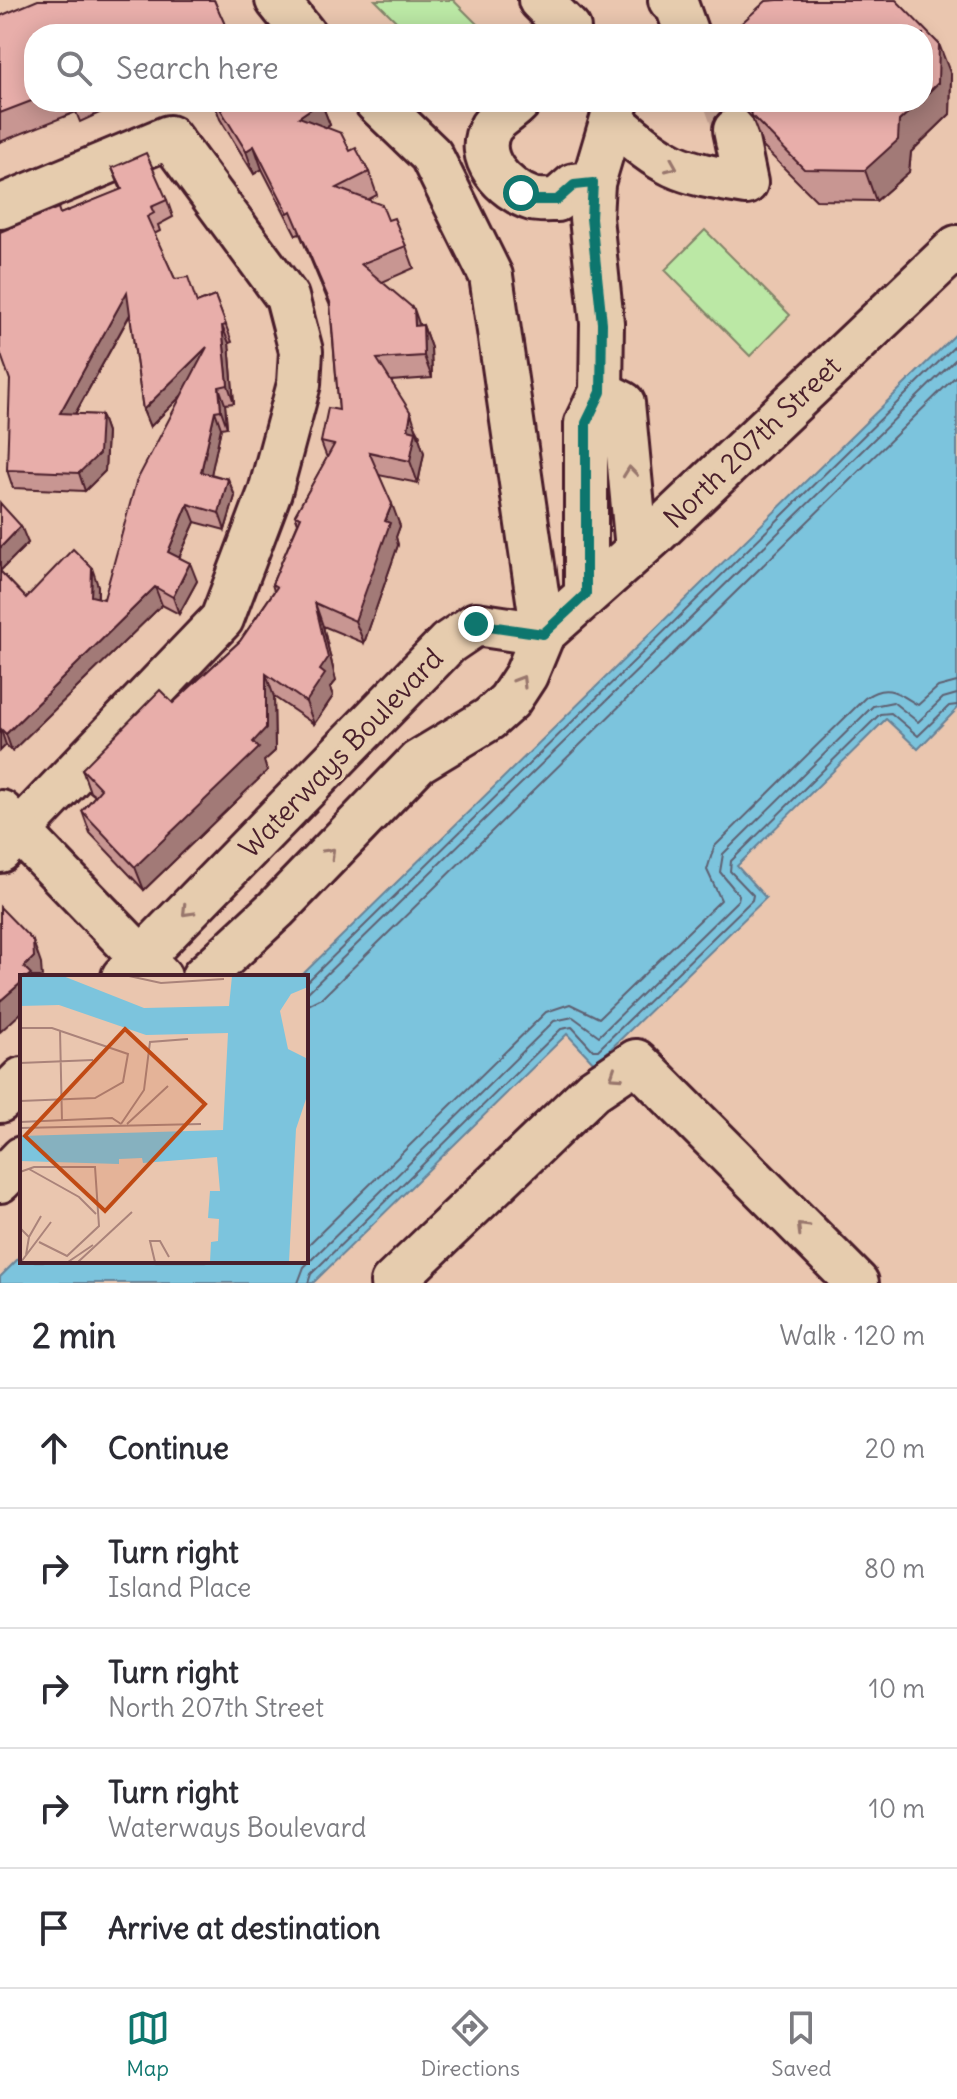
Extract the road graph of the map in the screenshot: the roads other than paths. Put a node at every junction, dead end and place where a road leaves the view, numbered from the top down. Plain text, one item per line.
1 (277, 0) edge
2 (670, 0) edge
3 (296, 24) edge
4 (683, 24) edge
5 (386, 112) edge
6 (513, 112) edge
7 (615, 112) edge
8 (616, 112) edge
9 (735, 130) tunnel mouth
10 (584, 184) junction
11 (0, 207) edge
12 (957, 247) edge
13 (601, 392) junction
14 (637, 549) junction
15 (586, 594) junction
16 (543, 634) junction
17 (7, 831) edge
18 (141, 971) edge
19 (205, 975) edge
20 (20, 1081) edge
21 (0, 1101) edge
22 (20, 1160) edge
23 (0, 1181) edge
24 (392, 1283) edge
25 (857, 1283) edge

1 - 3 street
2 - 4 street
5 - 16 street
6 - 10 street
7 - 10 street
8 -> 9 street
10 - 13 street
11 - 17 street
12 - 14 street, North 207th Street
14 -> 13 street
13 - 15 street
14 - 15 street, North 207th Street
15 - 16 street, North 207th Street
16 -> 18 street, Waterways Boulevard
19 -> 16 street
17 - 18 street
20 - 21 street
22 - 23 street
25 -> 24 street

